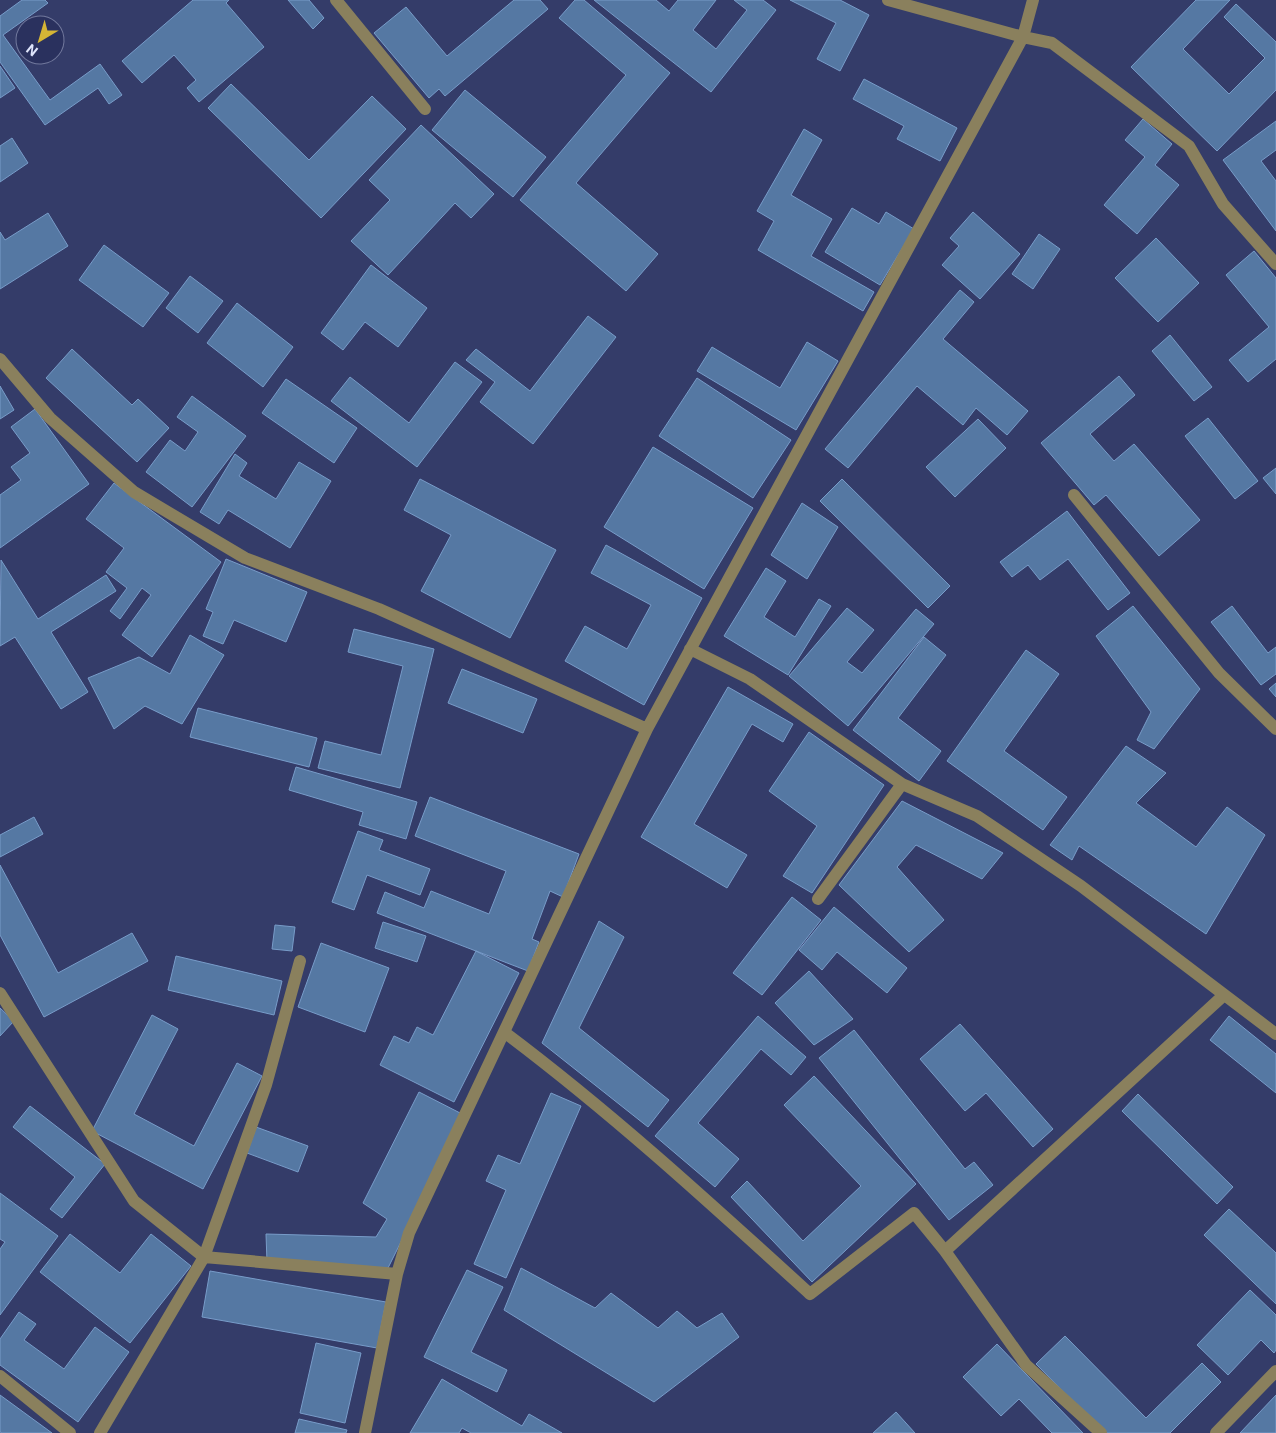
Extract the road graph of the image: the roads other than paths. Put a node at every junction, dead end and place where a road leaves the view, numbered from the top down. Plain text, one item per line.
1 (336, 0) edge
2 (888, 0) edge
3 (1033, 0) edge
4 (1023, 37) junction
5 (425, 109) dead end
6 (1276, 264) edge
7 (0, 359) edge
8 (1074, 495) dead end
9 (690, 649) junction
10 (1276, 729) edge
11 (647, 730) junction
12 (902, 784) junction
13 (818, 899) dead end
14 (300, 961) dead end
15 (0, 993) edge
16 (1224, 995) junction
17 (504, 1032) junction
18 (1276, 1034) edge
19 (945, 1251) junction
20 (204, 1257) junction
21 (397, 1274) junction
22 (1276, 1372) edge
23 (0, 1376) edge
24 (70, 1433) edge
25 (100, 1433) edge
26 (365, 1433) edge
27 (1101, 1433) edge
28 (1216, 1433) edge

1 - 5 street
2 - 4 street
3 - 4 street
4 - 6 street
4 - 9 street
7 - 11 street
8 - 10 street
9 - 11 street
9 - 12 street
11 - 17 street
12 - 13 street
12 - 16 street
14 - 20 street
15 - 20 street
16 - 18 street
16 - 19 street
17 - 19 street
17 - 21 street
19 - 27 street
20 - 21 street
20 - 25 street
21 - 26 street
22 - 28 street
23 - 24 street

